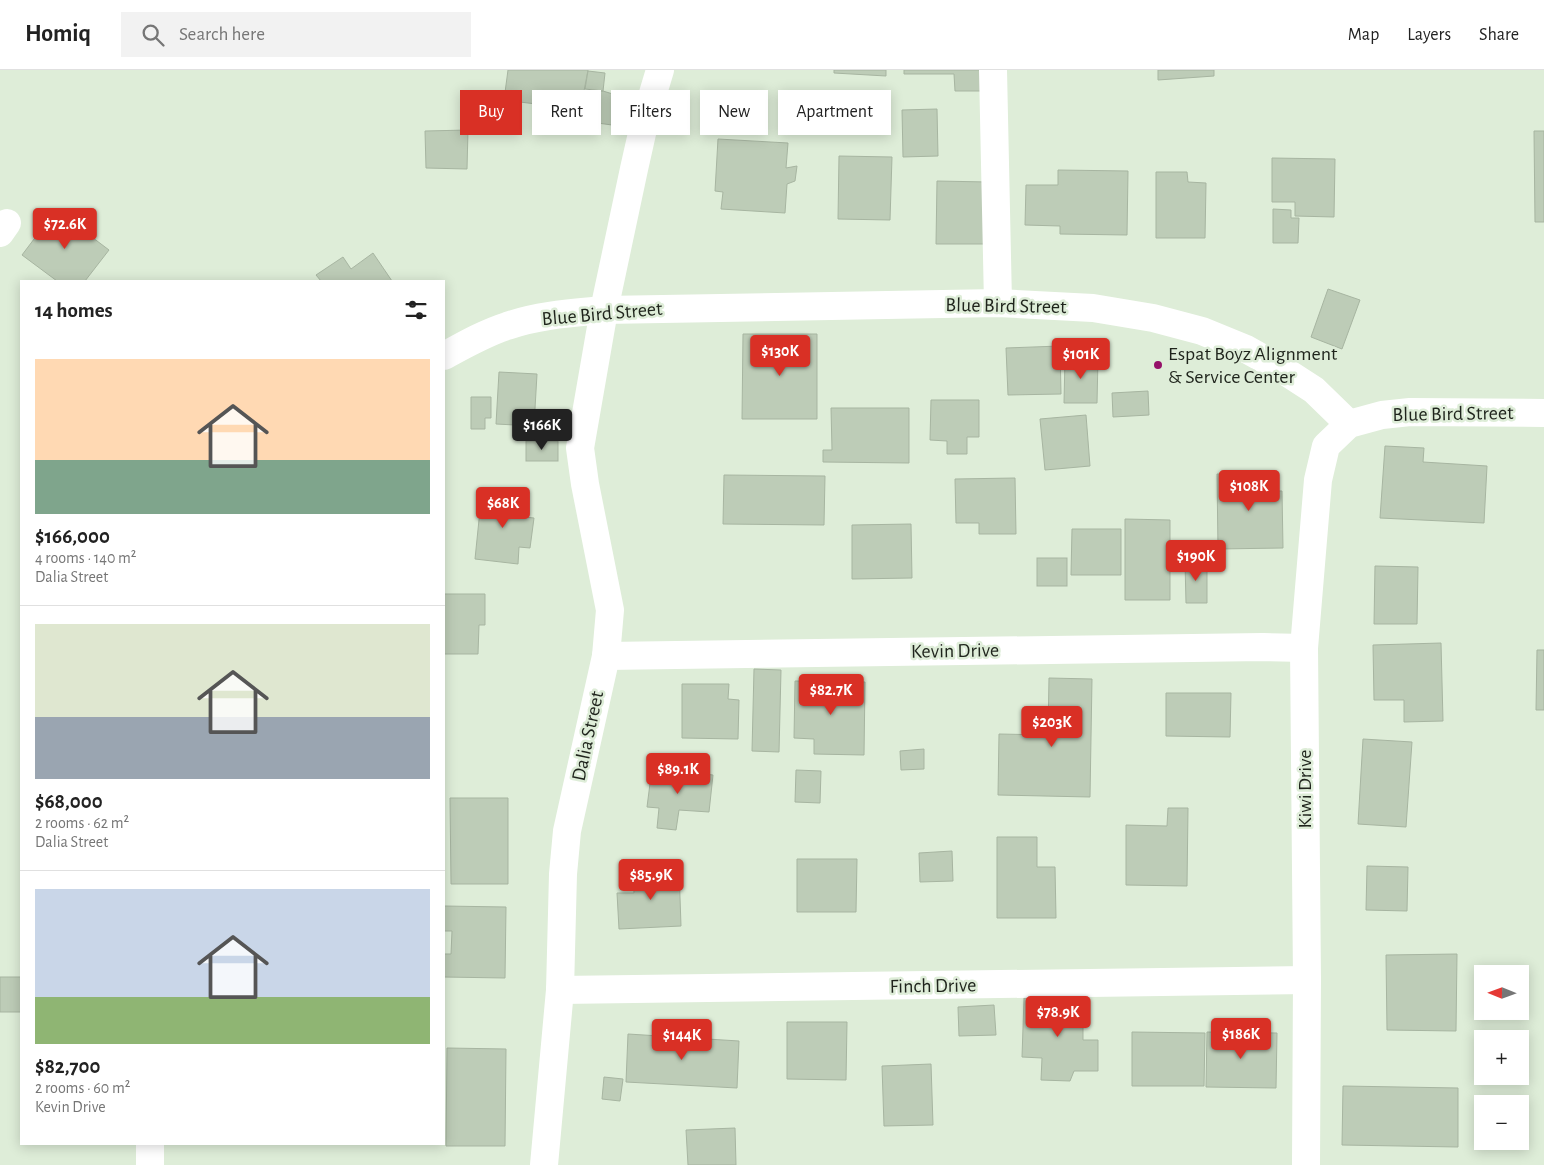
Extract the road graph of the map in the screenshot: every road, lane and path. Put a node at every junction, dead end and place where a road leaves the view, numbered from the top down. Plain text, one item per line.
1 (660, 70) edge
2 (993, 70) edge
3 (998, 303) junction
4 (604, 310) junction
5 (445, 355) edge
6 (1544, 413) edge
7 (1349, 424) junction
8 (1304, 648) junction
9 (606, 656) junction
10 (1306, 980) junction
11 (560, 990) junction
12 (150, 1145) edge
13 (150, 1165) edge
14 (544, 1165) edge
15 (1306, 1165) edge

1 - 4 street, Dalia Street
2 - 3 street
3 - 4 street, Blue Bird Street
3 - 7 street, Blue Bird Street
4 - 5 street, Blue Bird Street
4 - 9 street, Dalia Street
6 - 7 street, Blue Bird Street
7 - 8 street, Kiwi Drive
8 - 9 street, Kevin Drive
8 - 10 street, Kiwi Drive
9 - 11 street, Dalia Street
10 - 11 street, Finch Drive
10 - 15 street, Kiwi Drive
11 - 14 street, Dalia Street
12 - 13 street

